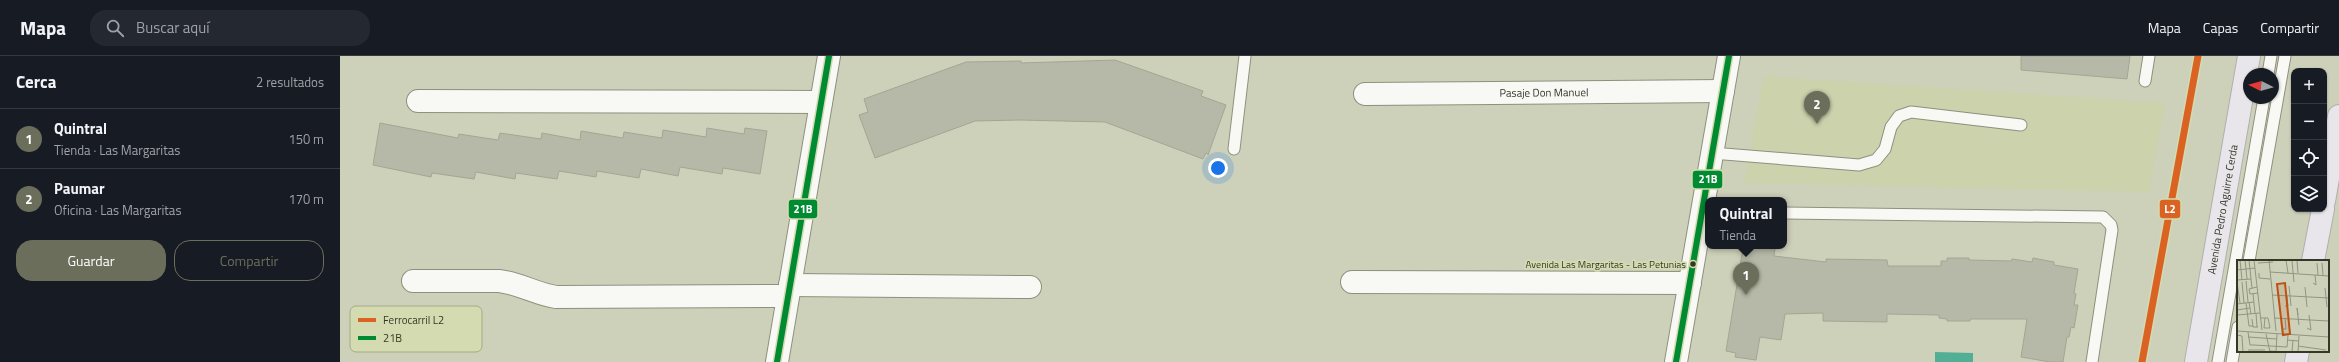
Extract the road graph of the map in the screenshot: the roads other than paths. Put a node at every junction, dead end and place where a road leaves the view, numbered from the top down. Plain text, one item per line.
1 (829, 56) edge
2 (1246, 56) edge
3 (1729, 56) edge
4 (2149, 56) edge
5 (2249, 56) edge
6 (2271, 56) edge
7 (2285, 56) edge
8 (2269, 68) edge
9 (2145, 82) dead end
10 (1723, 92) junction
11 (1365, 94) dead end
12 (418, 101) dead end
13 (821, 102) junction
14 (2263, 104) edge
15 (2339, 116) edge
16 (2021, 125) dead end
17 (1234, 149) dead end
18 (1712, 153) junction
19 (2327, 184) edge
20 (1707, 197) edge
21 (1705, 212) edge
22 (2322, 212) edge
23 (1787, 213) edge
24 (2249, 260) edge
25 (2314, 260) edge
26 (413, 281) dead end
27 (1352, 282) dead end
28 (1690, 283) junction
29 (1030, 287) dead end
30 (789, 291) junction
31 (2237, 333) edge
32 (2298, 352) edge
33 (777, 362) edge
34 (1676, 362) edge
35 (2092, 362) edge
36 (2196, 362) edge
37 (2218, 362) edge
38 (2232, 362) edge
39 (2296, 362) edge

1 - 13 street
2 - 17 lane
3 - 10 street
4 - 9 lane
5 - 36 highway, Avenida Pedro Aguirre Cerda
6 - 8 lane
7 - 24 lane
10 - 11 street, Pasaje Don Manuel
10 - 18 street
12 - 13 street
13 - 30 street
14 - 37 lane
15 - 19 highway
16 - 18 lane
18 - 20 street
21 - 28 street
22 - 25 highway
23 - 35 lane
26 - 30 street
27 - 28 street
28 - 34 street
29 - 30 street
30 - 33 street
31 - 38 lane
32 - 39 highway

